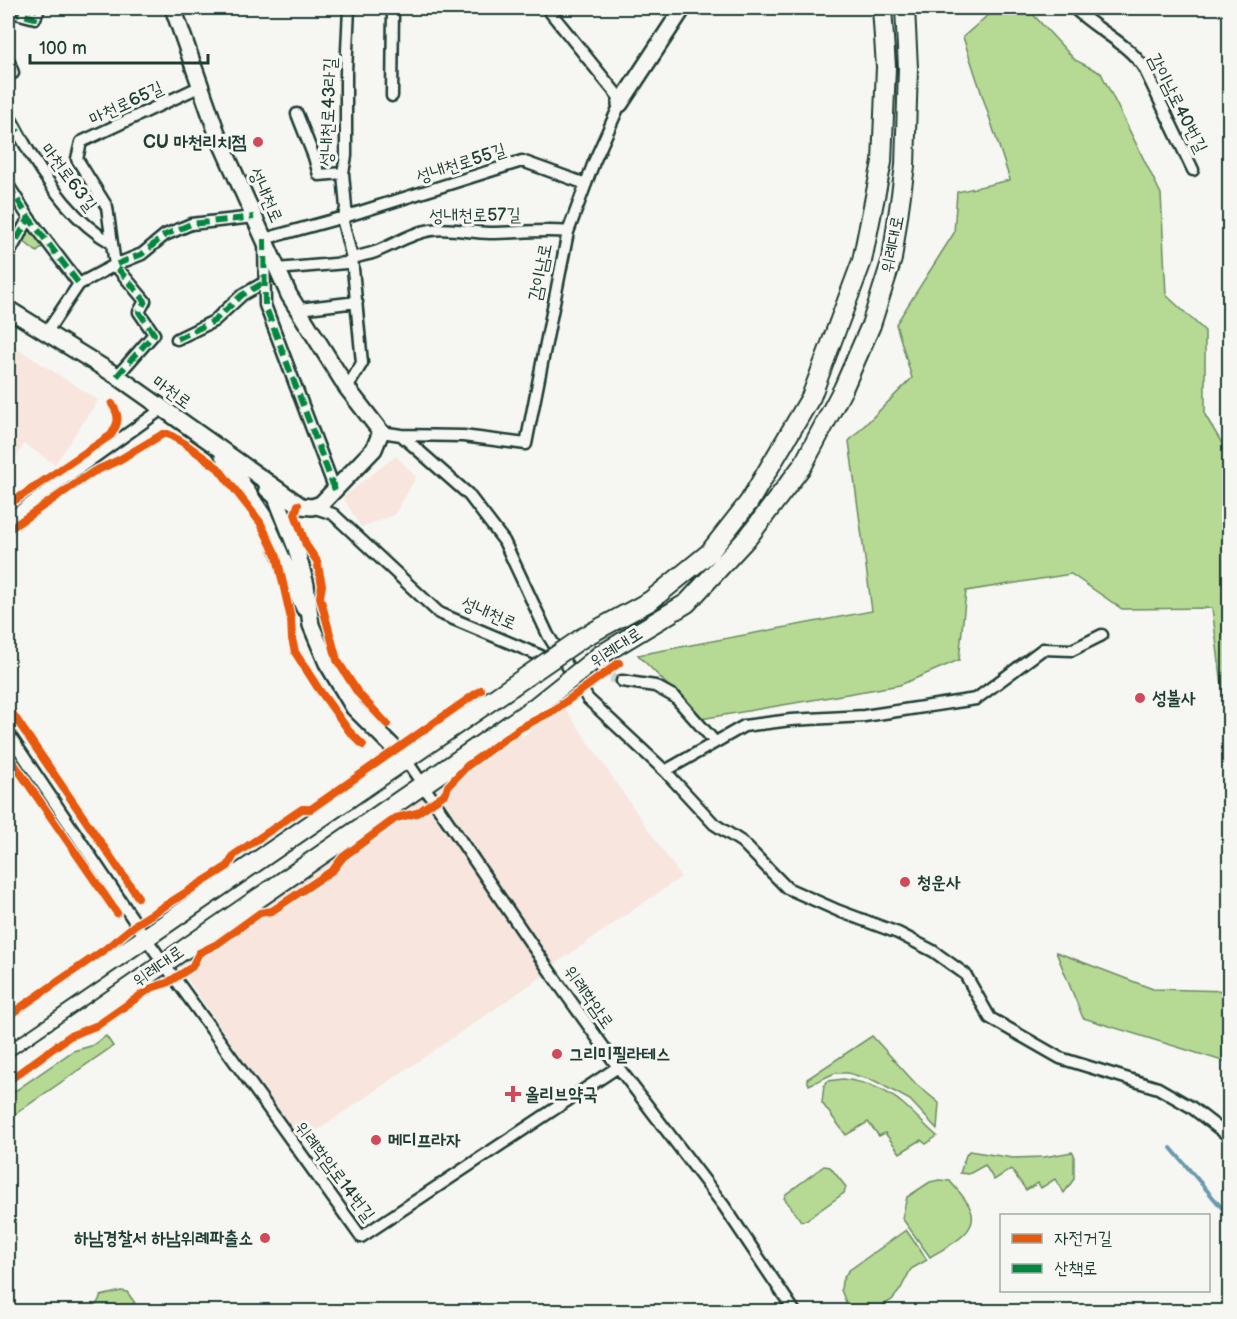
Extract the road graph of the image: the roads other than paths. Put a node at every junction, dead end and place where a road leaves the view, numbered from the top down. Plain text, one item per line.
1 (35, 8) edge
2 (173, 8) edge
3 (349, 8) edge
4 (393, 8) edge
5 (548, 8) edge
6 (683, 8) edge
7 (882, 8) edge
8 (904, 8) edge
9 (1074, 8) edge
10 (8, 11) edge
11 (8, 59) edge
12 (13, 74) dead end
13 (201, 86) junction
14 (392, 96) dead end
15 (620, 104) junction
16 (8, 114) edge
17 (297, 114) dead end
18 (18, 132) junction
19 (8, 141) edge
20 (1193, 170) dead end
21 (343, 173) junction
22 (586, 184) junction
23 (8, 185) edge
24 (254, 217) junction
25 (344, 217) junction
26 (29, 218) junction
27 (568, 232) junction
28 (264, 239) junction
29 (112, 243) junction
30 (8, 255) edge
31 (352, 258) junction
32 (115, 265) junction
33 (277, 269) junction
34 (265, 282) junction
35 (78, 284) junction
36 (357, 302) junction
37 (8, 309) edge
38 (299, 309) junction
39 (46, 333) junction
40 (177, 339) dead end
41 (117, 376) junction
42 (347, 388) junction
43 (162, 409) junction
44 (381, 432) junction
45 (400, 435) junction
46 (219, 450) junction
47 (243, 467) junction
48 (335, 490) junction
49 (312, 507) junction
50 (8, 519) edge
51 (311, 625) junction
52 (1102, 635) dead end
53 (541, 656) dead end
54 (622, 681) tunnel mouth
55 (8, 733) edge
56 (716, 742) junction
57 (406, 760) junction
58 (666, 771) junction
59 (424, 786) junction
60 (145, 937) junction
61 (164, 962) junction
62 (8, 1032) edge
63 (618, 1067) junction
64 (8, 1071) edge
65 (1230, 1137) edge
66 (795, 1311) edge

1 - 10 street
2 - 13 main road, 성내천로
3 - 21 street, 성내천로43라길
4 - 14 street
5 - 15 street
6 - 15 main road, 감이남로
7 - 57 main road, 위례대로, bridge
8 - 59 main road, 위례대로, bridge
9 - 20 street, 감이남로40번길
11 - 12 street
13 - 24 main road, 성내천로
13 - 29 street, 마천로65길
15 - 22 street, 감이남로
16 - 18 street
17 - 21 street
18 - 19 street, 마천로63길
18 - 29 street, 마천로63길
21 - 25 street, 성내천로43라길
22 - 25 street, 성내천로55길
22 - 27 street, 감이남로
23 - 26 street
24 - 28 main road, 성내천로
24 - 32 street
25 - 28 street, 성내천로55길
25 - 31 street
26 - 30 street
26 - 35 street
27 - 31 street, 성내천로57길
27 - 45 street, 감이남로
28 - 33 main road, 성내천로
28 - 34 street
29 - 32 street, 마천로65길
31 - 33 street, 성내천로57길
31 - 36 street
32 - 35 street
32 - 41 street
33 - 38 main road, 성내천로
34 - 40 street
34 - 48 street
35 - 39 street
36 - 38 street
36 - 42 street
37 - 39 main road, 마천로
38 - 42 main road, 성내천로
39 - 41 main road, 마천로
41 - 43 main road, 마천로
42 - 44 main road, 성내천로
43 - 46 main road, 마천로
43 - 50 street
44 - 45 street
44 - 48 main road
45 - 58 street, 성내천로
46 - 47 main road, 마천로
46 - 51 main road
47 - 49 main road, 마천로
47 - 51 main road
48 - 49 main road
49 - 53 street, 성내천로
51 - 57 main road
52 - 56 street
54 - 56 street
55 - 60 street, 위례학암로14번길
56 - 58 street
57 - 59 street, 위례학암로
57 - 60 main road, 위례대로
58 - 65 street, 성내천로
59 - 61 main road, 위례대로
59 - 63 street, 위례학암로
60 - 61 street, 위례학암로14번길
60 - 62 main road, 위례대로
61 - 63 street, 위례학암로14번길
61 - 64 main road, 위례대로
63 - 66 street, 위례학암로

